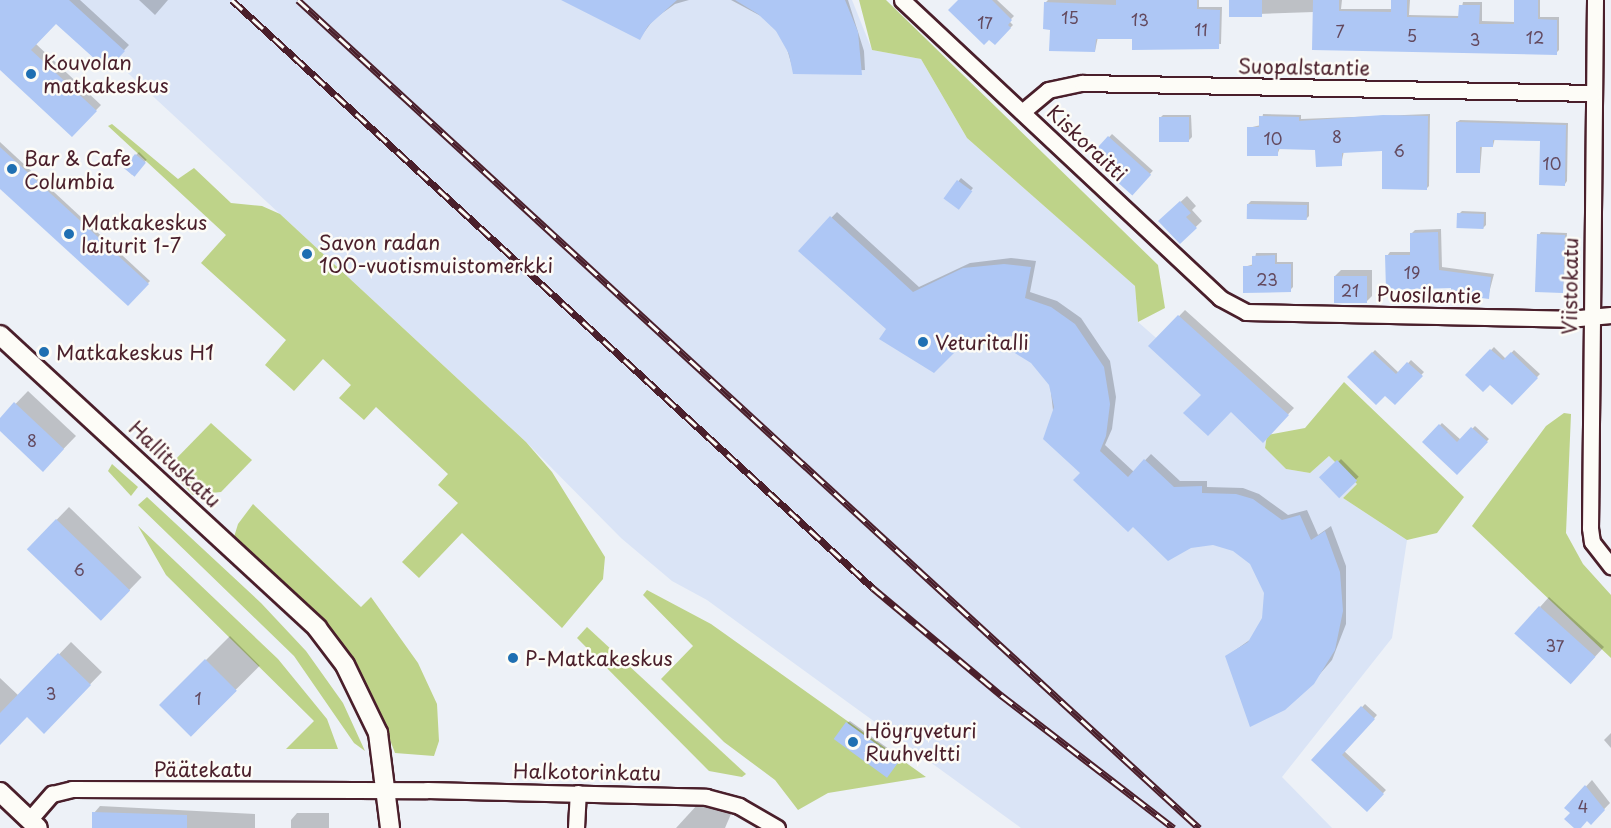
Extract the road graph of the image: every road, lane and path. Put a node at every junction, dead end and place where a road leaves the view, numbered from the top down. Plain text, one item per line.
1 (902, 0) edge
2 (1595, 0) edge
3 (1593, 93) junction
4 (1022, 112) junction
5 (1246, 312) joint
6 (1611, 315) edge
7 (1590, 316) junction
8 (0, 335) edge
9 (1611, 566) edge
10 (388, 791) junction
11 (0, 792) edge
12 (578, 793) junction
13 (34, 824) edge
14 (390, 828) edge
15 (576, 828) edge
16 (777, 828) edge

1 - 4 street, Kiskoraitti
2 - 3 street, Viistokatu
3 - 4 street, Suopalstantie
3 - 7 street, Viistokatu
4 - 5 street, Kiskoraitti
5 - 7 street, Puosilantie
6 - 7 street, Puosilantie
7 - 9 street, Viistokatu
8 - 10 street, Hallituskatu
10 - 12 street, Halkotorinkatu
10 - 13 street, Päätekatu
10 - 14 street, Hallituskatu
11 - 13 street
12 - 15 street
12 - 16 street, Halkotorinkatu

